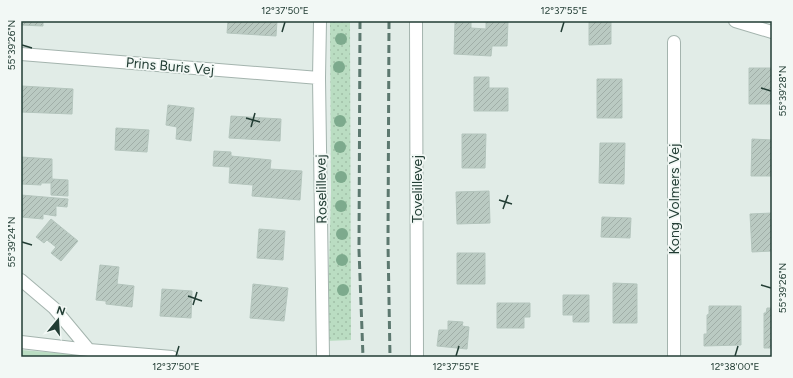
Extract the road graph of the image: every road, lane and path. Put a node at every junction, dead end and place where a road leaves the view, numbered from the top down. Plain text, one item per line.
1 (320, 21) edge
2 (416, 21) edge
3 (735, 21) edge
4 (772, 32) edge
5 (674, 42) dead end
6 (21, 54) edge
7 (319, 78) junction
8 (21, 280) edge
9 (21, 342) edge
10 (89, 350) junction
11 (172, 357) edge
12 (323, 357) edge
13 (417, 357) edge
14 (674, 357) edge

1 - 7 street, Roselillevej
2 - 13 street, Tovelillevej
3 - 4 street
5 - 14 street, Kong Volmers Vej
6 - 7 street, Prins Buris Vej
7 - 12 street, Roselillevej
8 - 10 street
9 - 10 street
10 - 11 street

